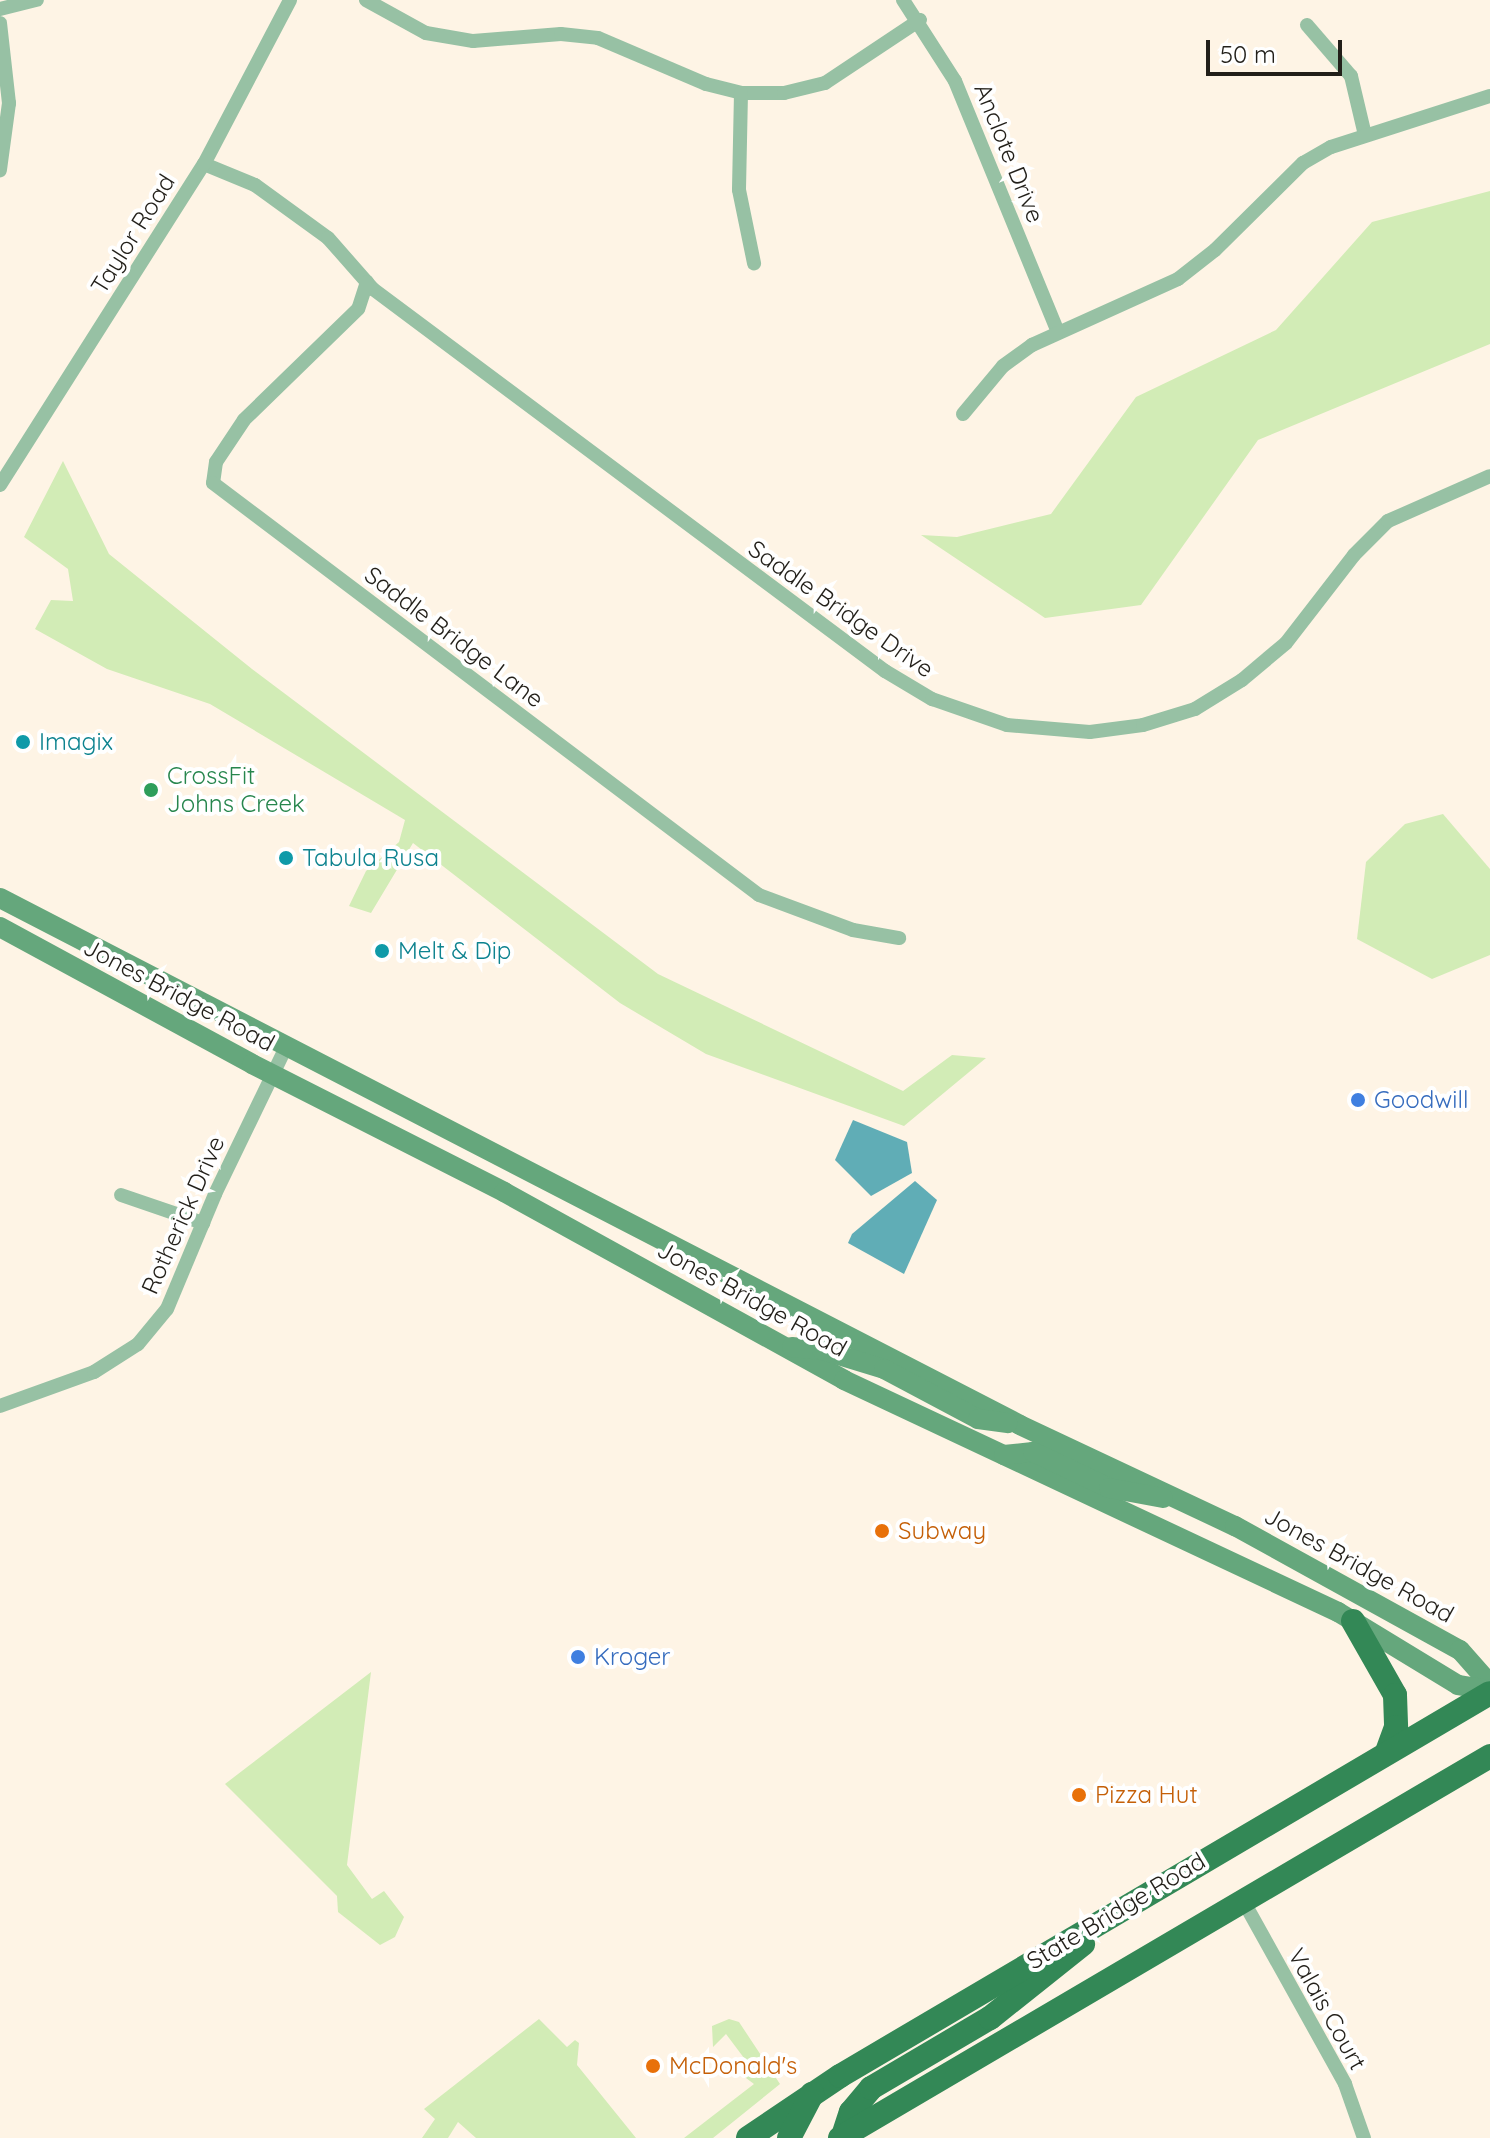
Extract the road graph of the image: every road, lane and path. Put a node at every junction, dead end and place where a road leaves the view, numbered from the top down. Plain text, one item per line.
1 (37, 0) edge
2 (290, 0) edge
3 (366, 0) edge
4 (903, 0) edge
5 (0, 9) edge
6 (920, 20) junction
7 (0, 23) edge
8 (1307, 25) dead end
9 (741, 93) junction
10 (1490, 96) edge
11 (1365, 135) junction
12 (204, 164) junction
13 (0, 170) edge
14 (754, 263) dead end
15 (367, 282) junction
16 (1058, 332) junction
17 (963, 414) dead end
18 (1490, 476) edge
19 (0, 485) edge
20 (0, 884) edge
21 (0, 898) edge
22 (30, 914) junction
23 (0, 927) edge
24 (899, 938) dead end
25 (285, 1049) junction
26 (273, 1075) junction
27 (121, 1195) dead end
28 (203, 1223) junction
29 (786, 1347) junction
30 (0, 1406) edge
31 (1020, 1425) junction
32 (1004, 1455) junction
33 (1174, 1498) junction
34 (1353, 1621) junction
35 (1490, 1684) edge
36 (1490, 1691) edge
37 (1387, 1752) junction
38 (1490, 1756) edge
39 (1131, 1902) junction
40 (1245, 1904) junction
41 (813, 2092) junction
42 (842, 2137) edge
43 (748, 2138) edge
44 (789, 2138) edge
45 (1364, 2138) edge

1 - 5 street
2 - 12 street, Taylor Road
3 - 9 street
4 - 6 street, Anclote Drive
6 - 9 street
6 - 16 street, Anclote Drive
7 - 13 street
8 - 11 street
9 - 14 street
10 - 11 street
11 - 16 street
12 - 15 street, Saddle Bridge Drive
12 - 19 street, Taylor Road
15 - 18 street, Saddle Bridge Drive
15 - 24 street, Saddle Bridge Lane
16 - 17 street
20 - 22 main road
21 - 22 main road, Jones Bridge Road
22 - 25 main road, Jones Bridge Road
23 - 26 main road, Jones Bridge Road
25 - 26 street, Rotherick Drive
25 - 31 main road, Jones Bridge Road
26 - 28 street, Rotherick Drive
26 - 29 main road, Jones Bridge Road
27 - 28 street
28 - 30 street, Rotherick Drive
29 - 31 main road
29 - 32 main road, Jones Bridge Road
31 - 33 main road, Jones Bridge Road
32 - 33 main road
32 - 34 main road, Jones Bridge Road
33 - 35 main road, Jones Bridge Road
34 - 36 main road, Jones Bridge Road
34 - 37 highway
36 - 37 highway, State Bridge Road
37 - 39 highway, State Bridge Road
38 - 40 highway
39 - 41 highway, State Bridge Road
39 - 42 highway
40 - 42 highway
40 - 45 street, Valais Court
41 - 43 highway, State Bridge Road
41 - 44 highway

